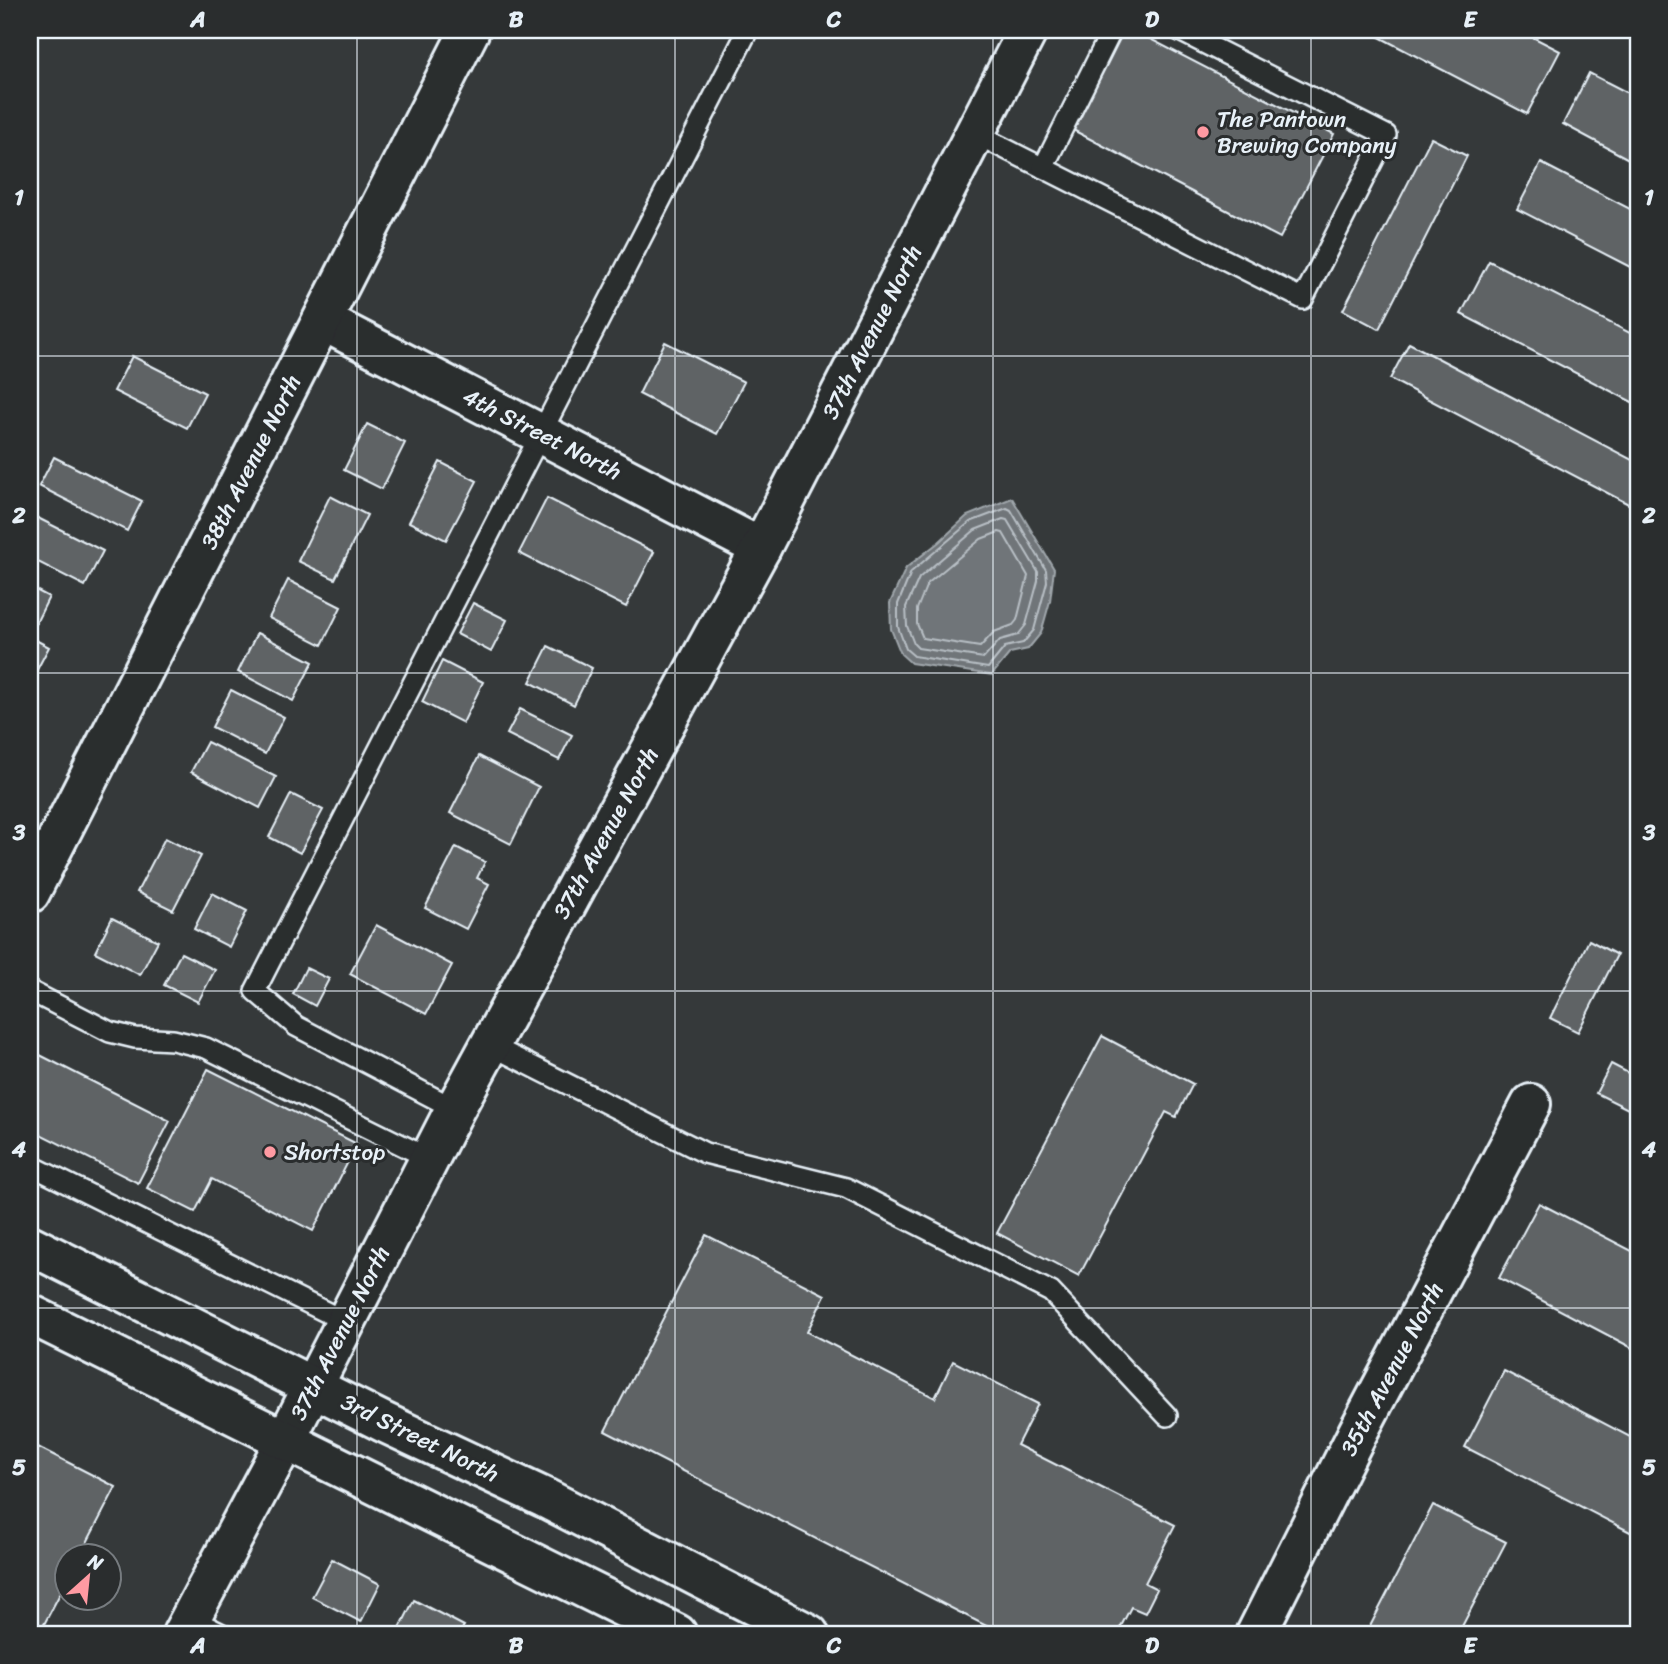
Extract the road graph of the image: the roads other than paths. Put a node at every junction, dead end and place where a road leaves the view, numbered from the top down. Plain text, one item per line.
1 (470, 30) edge
2 (748, 30) edge
3 (1028, 30) edge
4 (1112, 30) edge
5 (1178, 30) edge
6 (974, 133) junction
7 (1043, 168) junction
8 (323, 321) junction
9 (540, 433) junction
10 (761, 548) junction
11 (30, 893) edge
12 (30, 991) edge
13 (490, 1045) junction
14 (1531, 1104) dead end
15 (454, 1110) junction
16 (429, 1158) junction
17 (30, 1165) edge
18 (30, 1245) edge
19 (30, 1314) edge
20 (346, 1322) junction
21 (314, 1386) junction
22 (1167, 1416) dead end
23 (285, 1441) junction
24 (198, 1629) edge
25 (677, 1634) edge
26 (808, 1634) edge
27 (1256, 1634) edge

1 - 8 street, 38th Avenue North
2 - 9 lane
3 - 6 street, 37th Avenue North
4 - 7 lane
5 - 7 lane
6 - 7 lane
6 - 10 street, 37th Avenue North
8 - 9 street, 4th Street North
8 - 11 street, 38th Avenue North
9 - 10 street, 4th Street North
9 - 15 lane
10 - 13 street, 37th Avenue North
12 - 16 lane
13 - 15 street, 37th Avenue North
13 - 22 lane
14 - 27 street, 35th Avenue North
15 - 16 street, 37th Avenue North
16 - 20 street, 37th Avenue North
17 - 20 lane
18 - 21 street, 3rd Street North
19 - 23 street
20 - 21 street, 37th Avenue North
21 - 23 street, 37th Avenue North
21 - 26 street, 3rd Street North
23 - 24 street, 37th Avenue North
23 - 25 street

